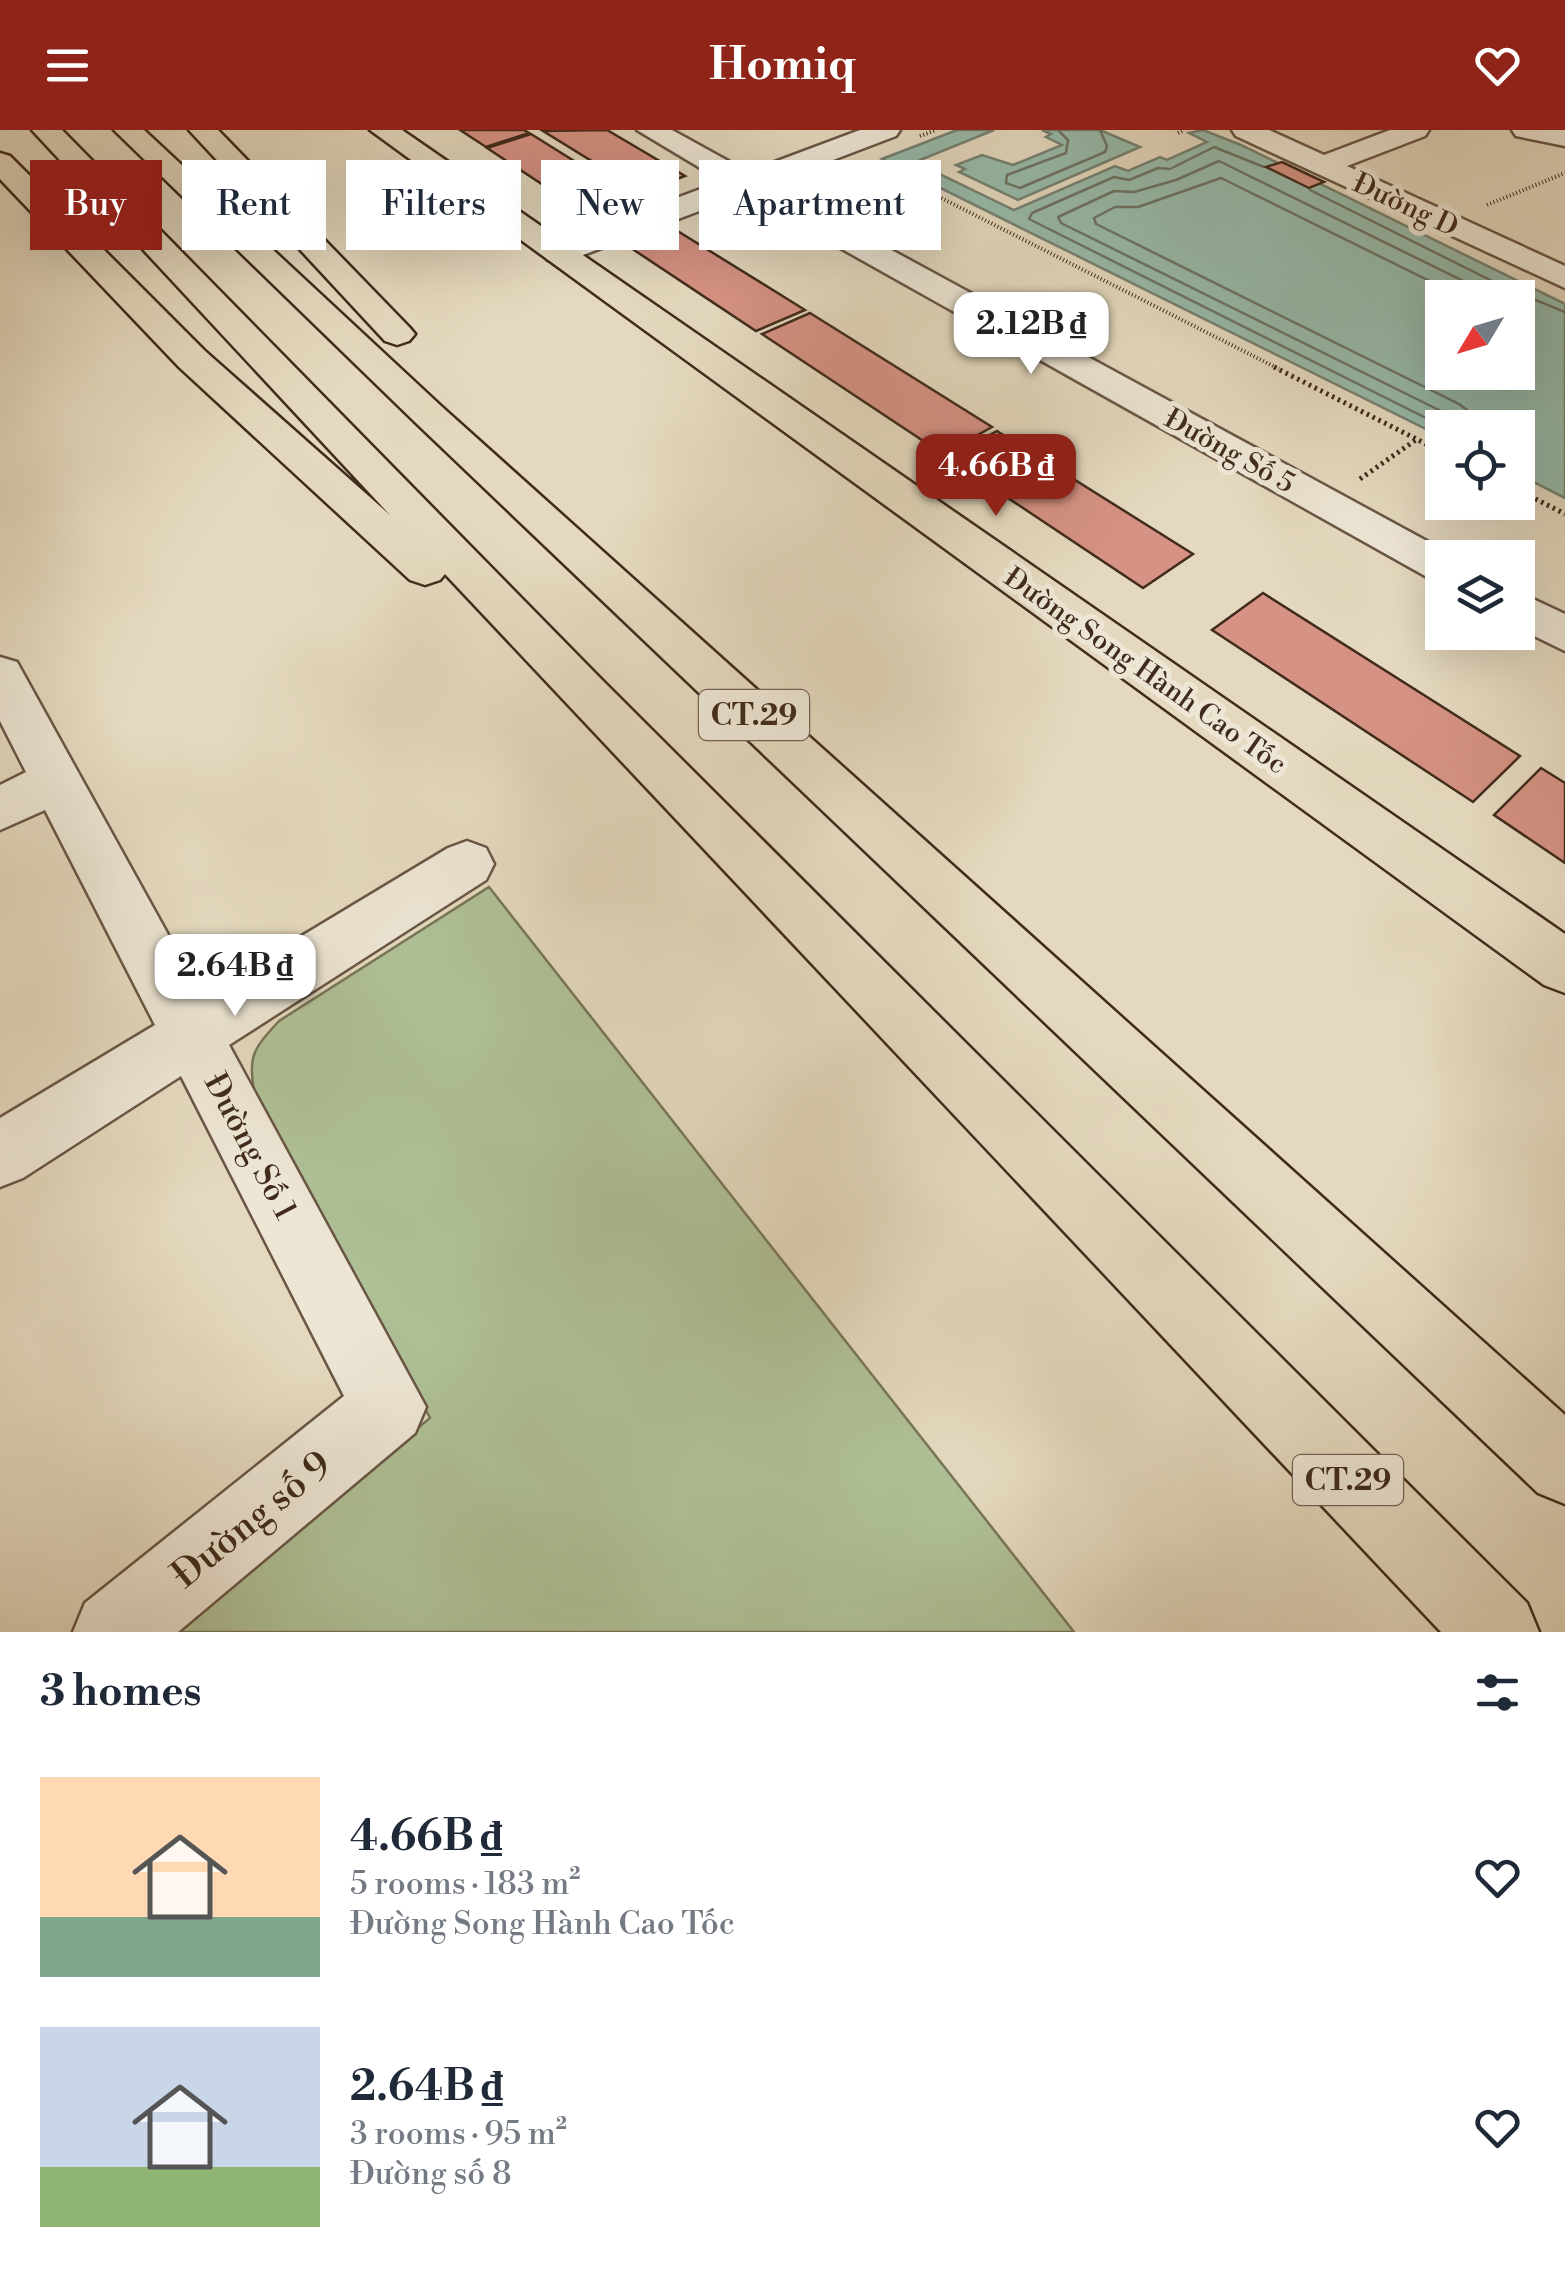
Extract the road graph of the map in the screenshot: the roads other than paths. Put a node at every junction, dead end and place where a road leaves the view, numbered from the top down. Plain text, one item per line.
1 (128, 130) edge
2 (203, 130) edge
3 (384, 130) edge
4 (651, 130) edge
5 (885, 130) edge
6 (1246, 130) edge
7 (1281, 130) edge
8 (1415, 130) edge
9 (53, 137) edge
10 (705, 160) edge
11 (806, 160) edge
12 (1333, 161) junction
13 (0, 162) edge
14 (699, 200) edge
15 (868, 250) edge
16 (558, 253) junction
17 (1565, 258) edge
18 (1565, 278) edge
19 (1425, 558) edge
20 (1535, 617) edge
21 (1565, 634) edge
22 (0, 674) edge
23 (56, 780) junction
24 (0, 809) edge
25 (467, 864) dead end
26 (1565, 967) edge
27 (192, 1035) junction
28 (0, 1155) edge
29 (1383, 1297) junction
30 (1199, 1328) junction
31 (389, 1407) joint
32 (1565, 1466) edge
33 (114, 1632) edge
34 (1498, 1632) edge

1 - 29 main road, CT.29
2 - 29 main road
3 - 16 main road, Đường Song Hành Cao Tốc
4 - 10 street, Đường Số 5
5 - 11 street
6 - 12 street, Đường D
7 - 12 street, Đường D
8 - 12 street
9 - 30 main road, CT.29
12 - 17 street, Đường D
12 - 18 street, Đường D
13 - 30 main road
14 - 16 street
15 - 19 street, Đường Số 5
16 - 26 main road, Đường Song Hành Cao Tốc
20 - 21 street
22 - 23 street, Đường Số 1
23 - 24 street
23 - 27 street, Đường Số 1
25 - 27 street
27 - 28 street
27 - 31 street, Đường Số 1
29 - 32 main road, CT.29
30 - 34 main road, CT.29
31 - 33 street, Đường số 9

